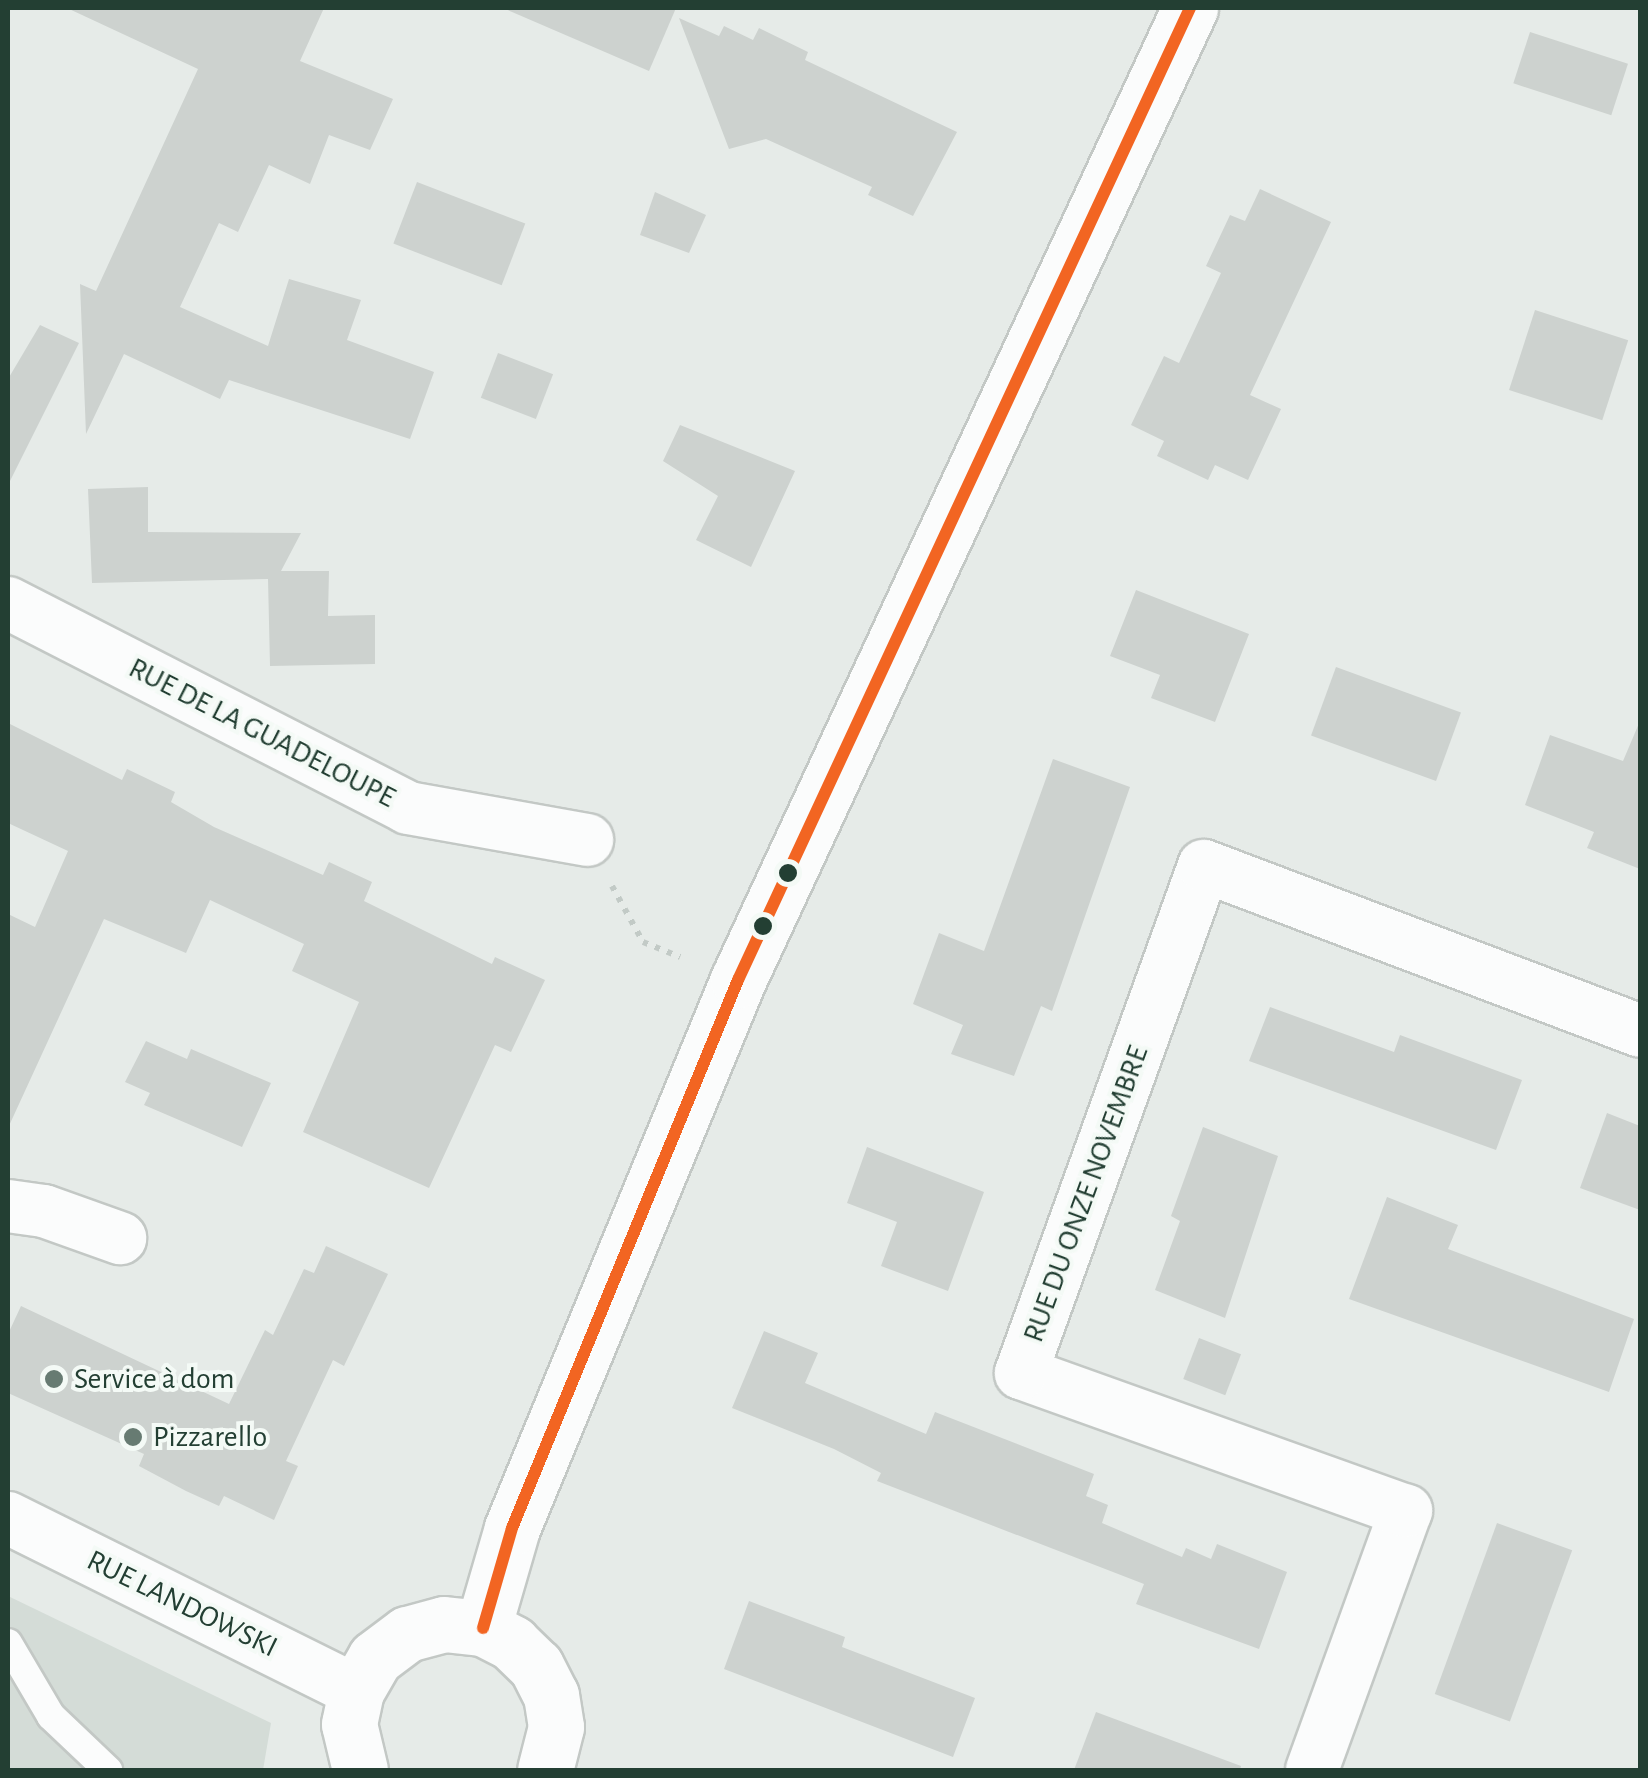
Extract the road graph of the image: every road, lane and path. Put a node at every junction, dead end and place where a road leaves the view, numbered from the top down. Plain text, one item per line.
1 (1190, 8) edge
2 (8, 603) edge
3 (587, 840) joint
4 (680, 957) dead end
5 (1640, 1030) edge
6 (8, 1206) edge
7 (120, 1238) dead end
8 (8, 1518) edge
9 (483, 1628) junction
10 (8, 1643) edge
11 (356, 1691) junction
12 (557, 1767) edge
13 (108, 1770) edge
14 (360, 1770) edge
15 (1312, 1770) edge

1 - 9 main road
2 - 3 street, RUE DE LA GUADELOUPE
3 - 4 path
5 - 15 street, RUE DU ONZE NOVEMBRE
6 - 7 street
8 - 11 street, RUE LANDOWSKI
9 - 11 main road
9 - 12 main road
10 - 13 lane
11 - 14 main road

